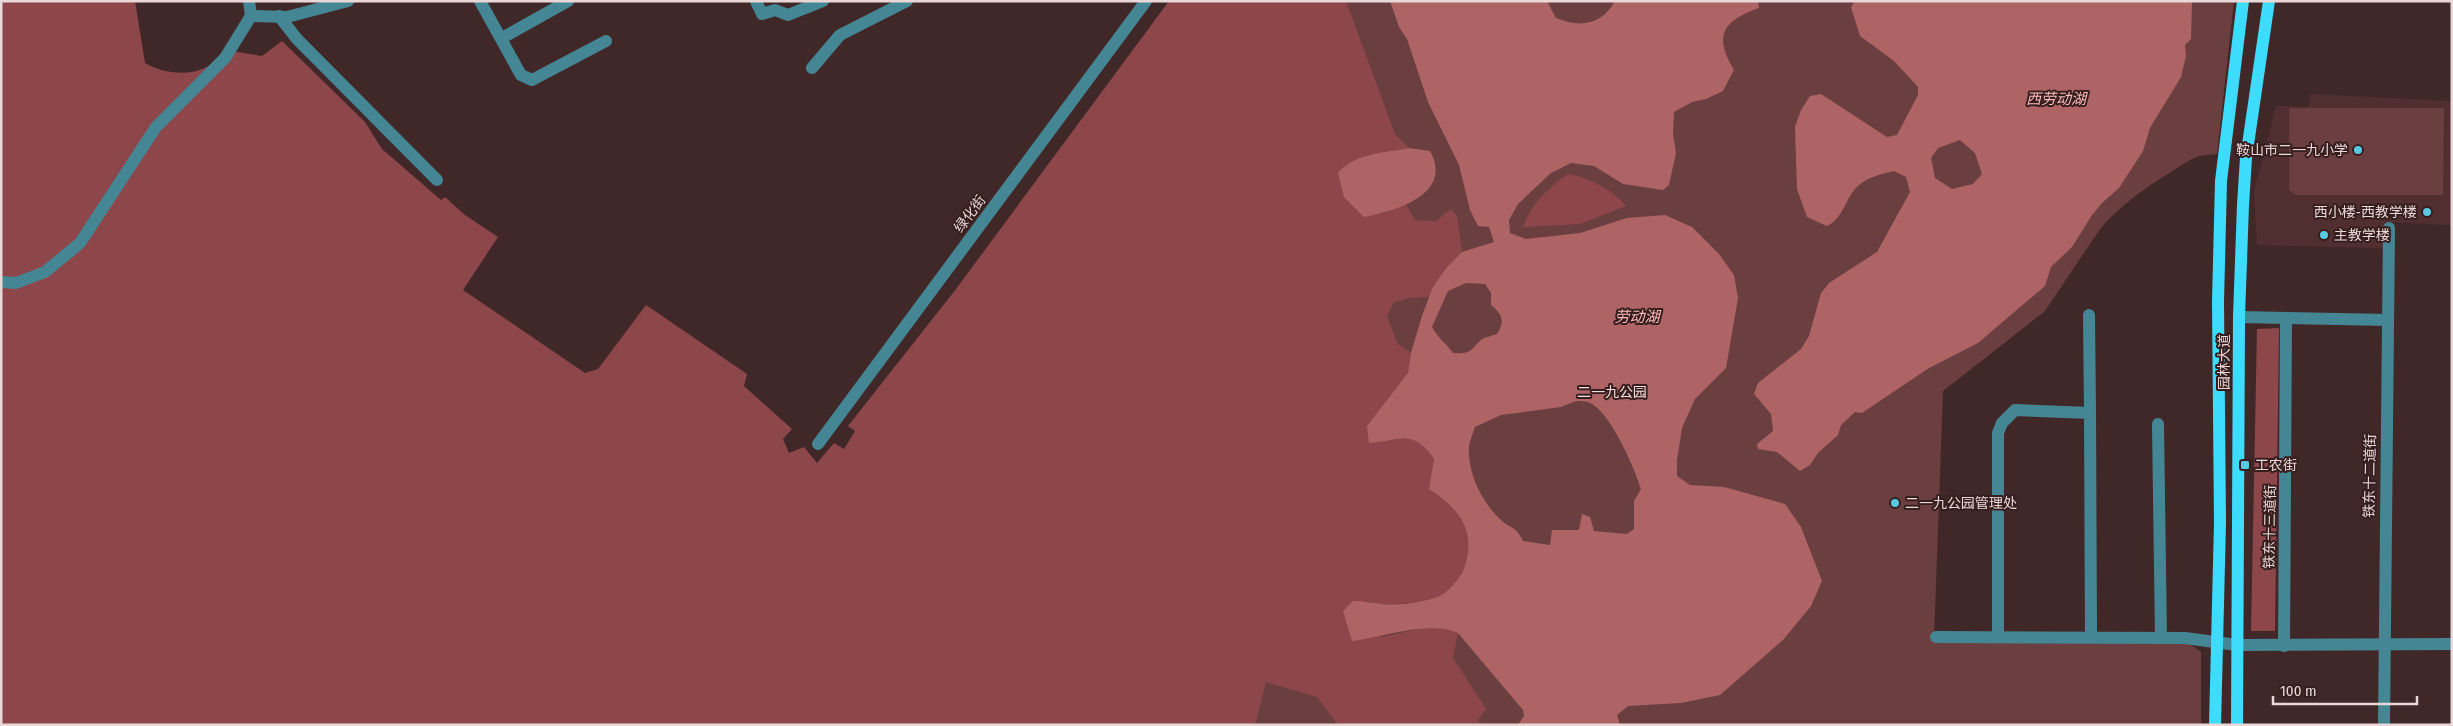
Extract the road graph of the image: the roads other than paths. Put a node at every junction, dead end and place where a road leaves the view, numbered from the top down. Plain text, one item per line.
1 (249, 1) edge
2 (348, 1) edge
3 (480, 1) edge
4 (568, 1) edge
5 (756, 1) edge
6 (823, 1) edge
7 (907, 1) edge
8 (1146, 1) edge
9 (2243, 1) edge
10 (2269, 1) edge
11 (251, 16) junction
12 (279, 16) junction
13 (502, 38) junction
14 (606, 41) dead end
15 (812, 68) dead end
16 (437, 180) dead end
17 (2389, 228) dead end
18 (1, 282) edge
19 (2088, 315) dead end
20 (2239, 317) junction
21 (2286, 318) junction
22 (2388, 320) junction
23 (2090, 412) junction
24 (2158, 424) dead end
25 (818, 444) dead end
26 (1936, 637) dead end
27 (1998, 637) junction
28 (2092, 638) junction
29 (2161, 638) junction
30 (2217, 643) junction
31 (2452, 644) edge
32 (2238, 645) junction
33 (2383, 645) junction
34 (2284, 646) junction
35 (2237, 662) junction
36 (2215, 725) edge
37 (2237, 725) edge
38 (2384, 725) edge

1 - 11 street
2 - 12 street
3 - 13 street
4 - 13 street
5 - 6 street
7 - 15 street
8 - 25 street, 绿化街
9 - 30 main road
10 - 20 main road, 园林大道
11 - 12 street
11 - 18 street
12 - 16 street
13 - 14 street
17 - 22 street, 铁东十二道街
19 - 23 street
20 - 21 street
20 - 32 main road, 园林大道
21 - 22 street
21 - 34 street, 铁东十三道街
22 - 33 street, 铁东十二道街
23 - 27 street
23 - 28 street
24 - 29 street
26 - 27 street
27 - 28 street
28 - 29 street
29 - 30 street
30 - 32 street
30 - 35 street
30 - 36 main road
31 - 33 street
32 - 34 street
32 - 35 main road, 园林大道
33 - 34 street
33 - 38 street, 铁东十二道街
35 - 37 main road, 园林大道

